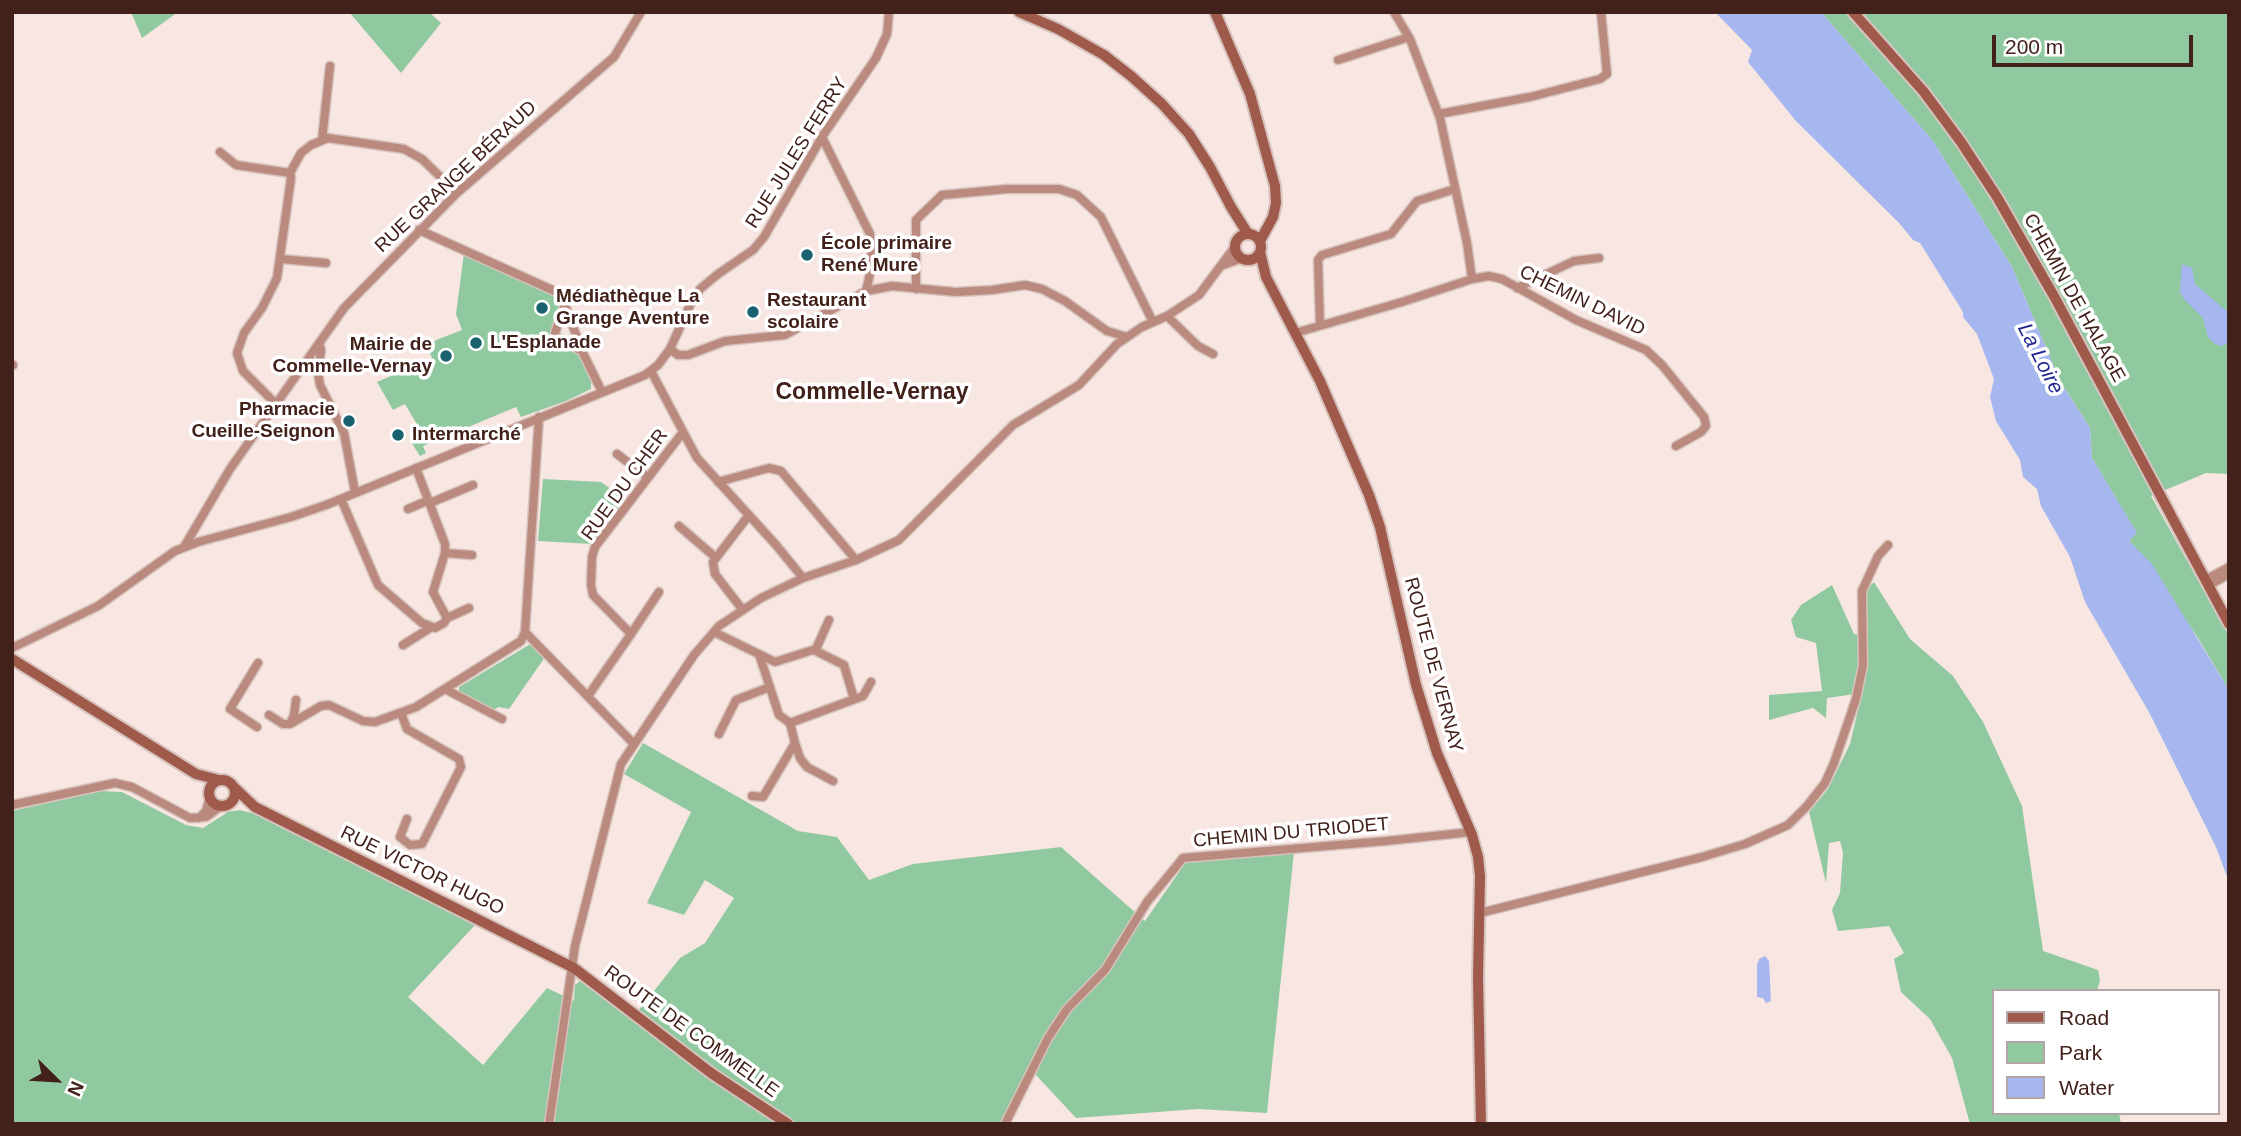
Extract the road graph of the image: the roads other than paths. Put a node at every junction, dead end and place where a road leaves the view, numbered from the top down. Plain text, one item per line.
1 (641, 12) edge
2 (889, 12) edge
3 (1019, 12) edge
4 (1215, 12) edge
5 (1394, 12) edge
6 (1601, 12) edge
7 (1853, 12) edge
8 (1409, 37) junction
9 (1338, 60) dead end
10 (330, 66) dead end
11 (1439, 114) junction
12 (822, 137) junction
13 (322, 140) junction
14 (220, 152) dead end
15 (290, 173) junction
16 (1455, 189) junction
17 (457, 193) junction
18 (1231, 207) junction
19 (419, 230) junction
20 (1255, 240) junction
21 (1234, 246) junction
22 (1599, 258) dead end
23 (281, 259) junction
24 (1242, 260) junction
25 (326, 263) dead end
26 (1223, 265) junction
27 (1266, 277) junction
28 (1472, 279) junction
29 (1517, 288) junction
30 (916, 289) junction
31 (866, 291) junction
32 (565, 304) junction
33 (1167, 316) junction
34 (1153, 322) junction
35 (1320, 325) junction
36 (1296, 333) junction
37 (1128, 337) junction
38 (319, 343) junction
39 (670, 349) junction
40 (582, 351) junction
41 (1213, 354) dead end
42 (651, 371) junction
43 (602, 392) junction
44 (276, 404) junction
45 (539, 417) junction
46 (683, 432) junction
47 (1676, 446) dead end
48 (617, 454) dead end
49 (416, 468) junction
50 (647, 477) junction
51 (718, 482) junction
52 (473, 485) dead end
53 (355, 492) junction
54 (341, 499) junction
55 (430, 502) junction
56 (408, 509) dead end
57 (749, 515) junction
58 (679, 526) dead end
59 (1888, 545) dead end
60 (184, 547) junction
61 (445, 553) junction
62 (472, 555) dead end
63 (715, 557) junction
64 (856, 560) junction
65 (2229, 567) edge
66 (2229, 574) edge
67 (803, 578) junction
68 (2206, 583) junction
69 (659, 593) dead end
70 (469, 608) dead end
71 (742, 609) junction
72 (447, 618) junction
73 (829, 620) dead end
74 (2229, 624) edge
75 (430, 628) junction
76 (526, 632) junction
77 (714, 632) junction
78 (631, 634) junction
79 (403, 645) dead end
80 (12, 648) edge
81 (814, 650) junction
82 (759, 654) junction
83 (12, 659) edge
84 (258, 663) dead end
85 (871, 681) dead end
86 (770, 687) junction
87 (445, 689) junction
88 (588, 696) junction
89 (854, 699) junction
90 (296, 700) dead end
91 (401, 713) junction
92 (269, 715) dead end
93 (502, 719) dead end
94 (290, 723) junction
95 (790, 723) junction
96 (257, 727) dead end
97 (719, 734) dead end
98 (633, 743) junction
99 (794, 743) junction
100 (196, 774) junction
101 (219, 780) junction
102 (833, 781) dead end
103 (235, 788) junction
104 (210, 794) junction
105 (752, 796) dead end
106 (226, 804) junction
107 (12, 805) edge
108 (255, 807) junction
109 (200, 818) junction
110 (407, 818) dead end
111 (1471, 832) junction
112 (1480, 913) junction
113 (573, 968) junction
114 (549, 1124) edge
115 (788, 1124) edge
116 (1005, 1124) edge
117 (1481, 1124) edge

1 - 17 street, RUE GRANGE BÉRAUD
2 - 12 street, RUE JULES FERRY
3 - 18 street, ROUTE DE VERNAY
4 - 20 street
5 - 8 street
6 - 11 street
7 - 68 street, CHEMIN DE HALAGE
8 - 9 street
8 - 11 street
10 - 13 street
11 - 16 street
12 - 31 street
12 - 39 street, RUE JULES FERRY
13 - 15 street
13 - 17 street
14 - 15 street
15 - 23 street
16 - 28 street
16 - 35 street
17 - 19 street, RUE GRANGE BÉRAUD
18 - 20 street, ROUTE DE VERNAY
18 - 21 street
19 - 32 street
19 - 38 street, RUE GRANGE BÉRAUD
20 - 21 street
20 - 24 street
20 - 27 street, ROUTE DE VERNAY
21 - 24 street
21 - 26 street
22 - 29 street
23 - 25 street
23 - 44 street
24 - 26 street
24 - 27 street, ROUTE DE VERNAY
26 - 33 street
27 - 36 street, ROUTE DE VERNAY
28 - 29 street, CHEMIN DAVID
28 - 35 street, CHEMIN DAVID
29 - 47 street, CHEMIN DAVID
30 - 31 street
30 - 34 street
30 - 37 street
31 - 39 street
32 - 40 street
32 - 40 street
33 - 34 street
33 - 41 street
34 - 37 street
35 - 36 street, CHEMIN DAVID
36 - 111 street, ROUTE DE VERNAY
37 - 64 street
38 - 44 street, RUE GRANGE BÉRAUD
38 - 53 street
39 - 42 street, RUE JULES FERRY
40 - 43 street
42 - 43 street, RUE JULES FERRY
42 - 46 street
43 - 45 street, RUE JULES FERRY
44 - 60 street, RUE GRANGE BÉRAUD
45 - 49 street, RUE JULES FERRY
45 - 76 street
46 - 50 street, RUE DU CHER
46 - 51 street
48 - 50 street
49 - 53 street, RUE JULES FERRY
49 - 55 street
50 - 78 street, RUE DU CHER
51 - 57 street
51 - 64 street
52 - 55 street
53 - 54 street, RUE JULES FERRY
54 - 60 street, RUE JULES FERRY
54 - 75 street
55 - 56 street
55 - 61 street
57 - 63 street
57 - 67 street
58 - 63 street
59 - 112 street
60 - 80 street, RUE JULES FERRY
61 - 62 street
61 - 72 street
63 - 71 street
64 - 67 street
65 - 68 street
66 - 68 street
67 - 71 street
68 - 74 street, CHEMIN DE HALAGE
69 - 78 street
70 - 72 street
71 - 77 street
72 - 75 street
73 - 81 street
75 - 79 street
76 - 87 street
76 - 88 street
77 - 82 street
77 - 98 street
78 - 88 street
81 - 82 street
81 - 89 street
82 - 86 street
83 - 100 street
84 - 96 street
85 - 89 street
86 - 95 street
86 - 97 street
87 - 91 street
87 - 93 street
88 - 98 street
89 - 95 street
90 - 94 street
91 - 94 street
91 - 110 street
92 - 94 street
95 - 99 street
98 - 113 street
99 - 102 street
99 - 105 street
100 - 101 street
100 - 104 street
101 - 103 street
101 - 104 street
103 - 106 street
103 - 108 street, RUE VICTOR HUGO
104 - 106 street
104 - 109 street
106 - 108 street, RUE VICTOR HUGO
106 - 109 street
107 - 109 street
108 - 113 street, RUE VICTOR HUGO
111 - 112 street, ROUTE DE VERNAY
111 - 116 street, CHEMIN DU TRIODET
112 - 117 street, ROUTE DE VERNAY
113 - 114 street
113 - 115 street, ROUTE DE COMMELLE

